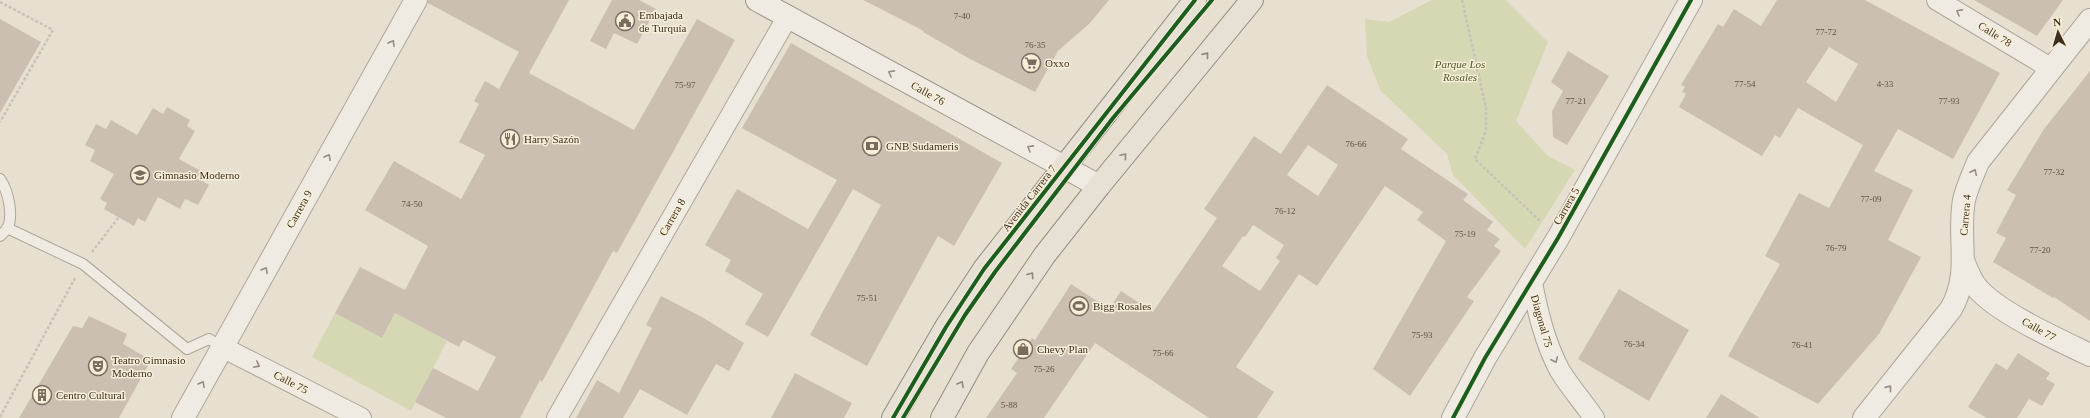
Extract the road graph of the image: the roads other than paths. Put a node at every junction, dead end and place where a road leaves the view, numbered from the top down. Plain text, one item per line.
1 (416, 0) edge
2 (758, 0) edge
3 (1195, 0) edge
4 (1252, 0) edge
5 (1691, 0) edge
6 (1937, 0) edge
7 (788, 16) junction
8 (2090, 20) edge
9 (2052, 69) junction
10 (1064, 167) junction
11 (0, 179) edge
12 (1099, 186) junction
13 (7, 228) junction
14 (0, 236) edge
15 (1963, 260) junction
16 (1532, 283) junction
17 (1990, 300) junction
18 (1951, 309) junction
19 (222, 347) junction
20 (2090, 355) edge
21 (183, 418) edge
22 (361, 418) edge
23 (557, 418) edge
24 (894, 418) edge
25 (942, 418) edge
26 (1453, 418) edge
27 (1594, 418) edge
28 (1864, 418) edge

19 -> 1 street, Carrera 9
2 - 7 street, Calle 76
3 - 10 main road, Avenida Carrera 7
12 -> 4 main road
5 - 16 street, Carrera 5
9 -> 6 street, Calle 78
10 -> 7 street, Calle 76
7 - 23 street, Carrera 8
8 - 9 street, Carrera 4
15 -> 9 street, Carrera 4
10 - 12 street, Calle 76
10 - 24 main road, Avenida Carrera 7
11 - 13 lane
25 -> 12 main road
13 - 14 lane
13 - 19 lane
15 - 17 street, Calle 77
15 - 18 street, Carrera 4
16 - 26 street, Carrera 5
16 -> 27 street, Diagonal 75
17 - 18 street
17 - 20 street, Calle 77
28 -> 18 street, Carrera 4
21 -> 19 street, Carrera 9
19 -> 22 street, Calle 75

